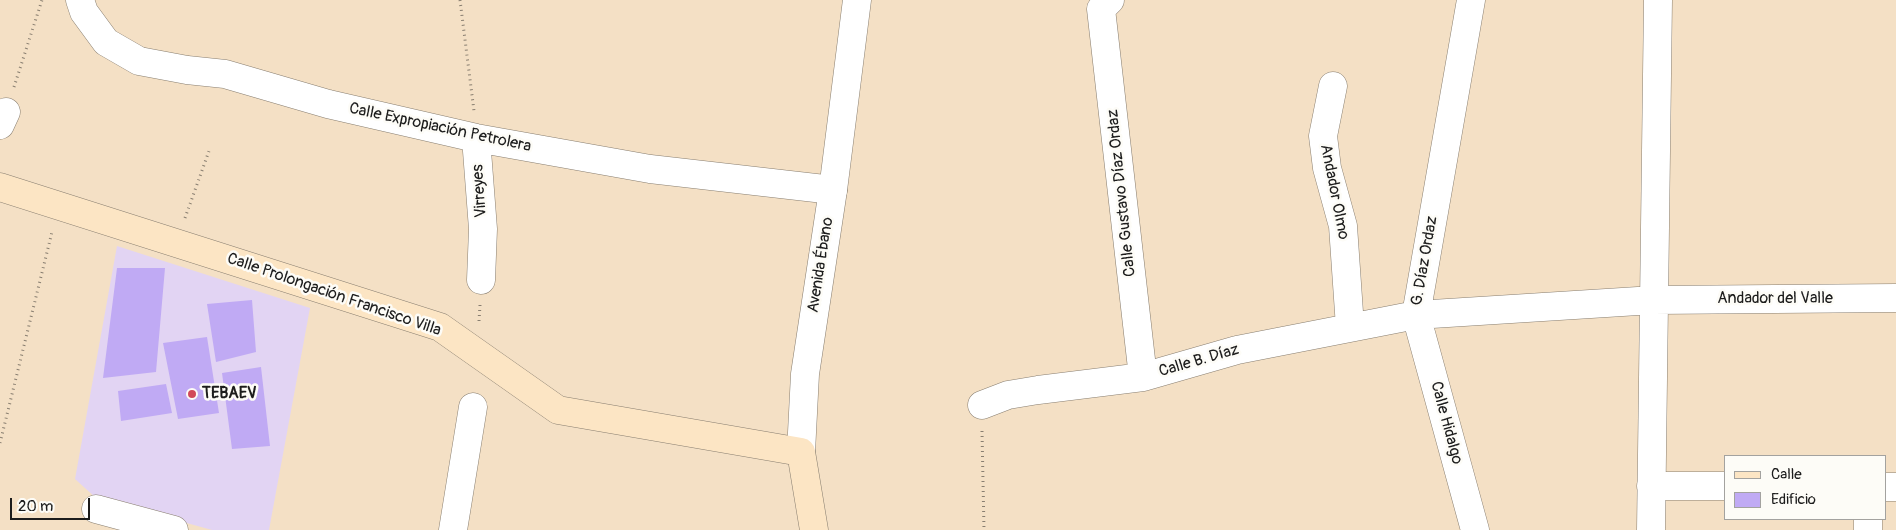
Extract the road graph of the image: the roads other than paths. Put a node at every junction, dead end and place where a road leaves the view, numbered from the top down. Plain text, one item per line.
1 (80, 0) edge
2 (857, 0) edge
3 (1471, 0) edge
4 (1658, 0) edge
5 (1106, 5) edge
6 (1333, 86) dead end
7 (476, 138) junction
8 (0, 187) edge
9 (832, 190) junction
10 (481, 280) road end
11 (1896, 298) edge
12 (1654, 300) junction
13 (1416, 315) junction
14 (1350, 327) junction
15 (1142, 377) junction
16 (982, 405) road end
17 (473, 406) dead end
18 (801, 452) junction
19 (1652, 486) junction
20 (1724, 486) edge
21 (96, 509) dead end
22 (174, 530) edge
23 (453, 530) edge
24 (814, 530) edge
25 (1475, 530) edge
26 (1651, 530) edge

1 - 7 street, Calle Expropiación Petrolera
2 - 9 street, Avenida Ébano
3 - 13 street, G. Díaz Ordaz
4 - 12 street
5 - 15 street, Calle Gustavo Díaz Ordaz
6 - 14 street, Andador Olmo
7 - 9 street, Calle Expropiación Petrolera
7 - 10 street, Virreyes
8 - 18 main road, Calle Prolongación Francisco Villa
9 - 18 street, Avenida Ébano
11 - 12 street, Andador del Valle
12 - 13 street, G. Díaz Ordaz
12 - 19 street
13 - 14 street, Calle B. Díaz
13 - 25 street, Calle Hidalgo
14 - 15 street, Calle B. Díaz
15 - 16 street, Calle B. Díaz
17 - 23 street
18 - 24 main road, Avenida Ébano
19 - 20 street
19 - 26 street
21 - 22 street

